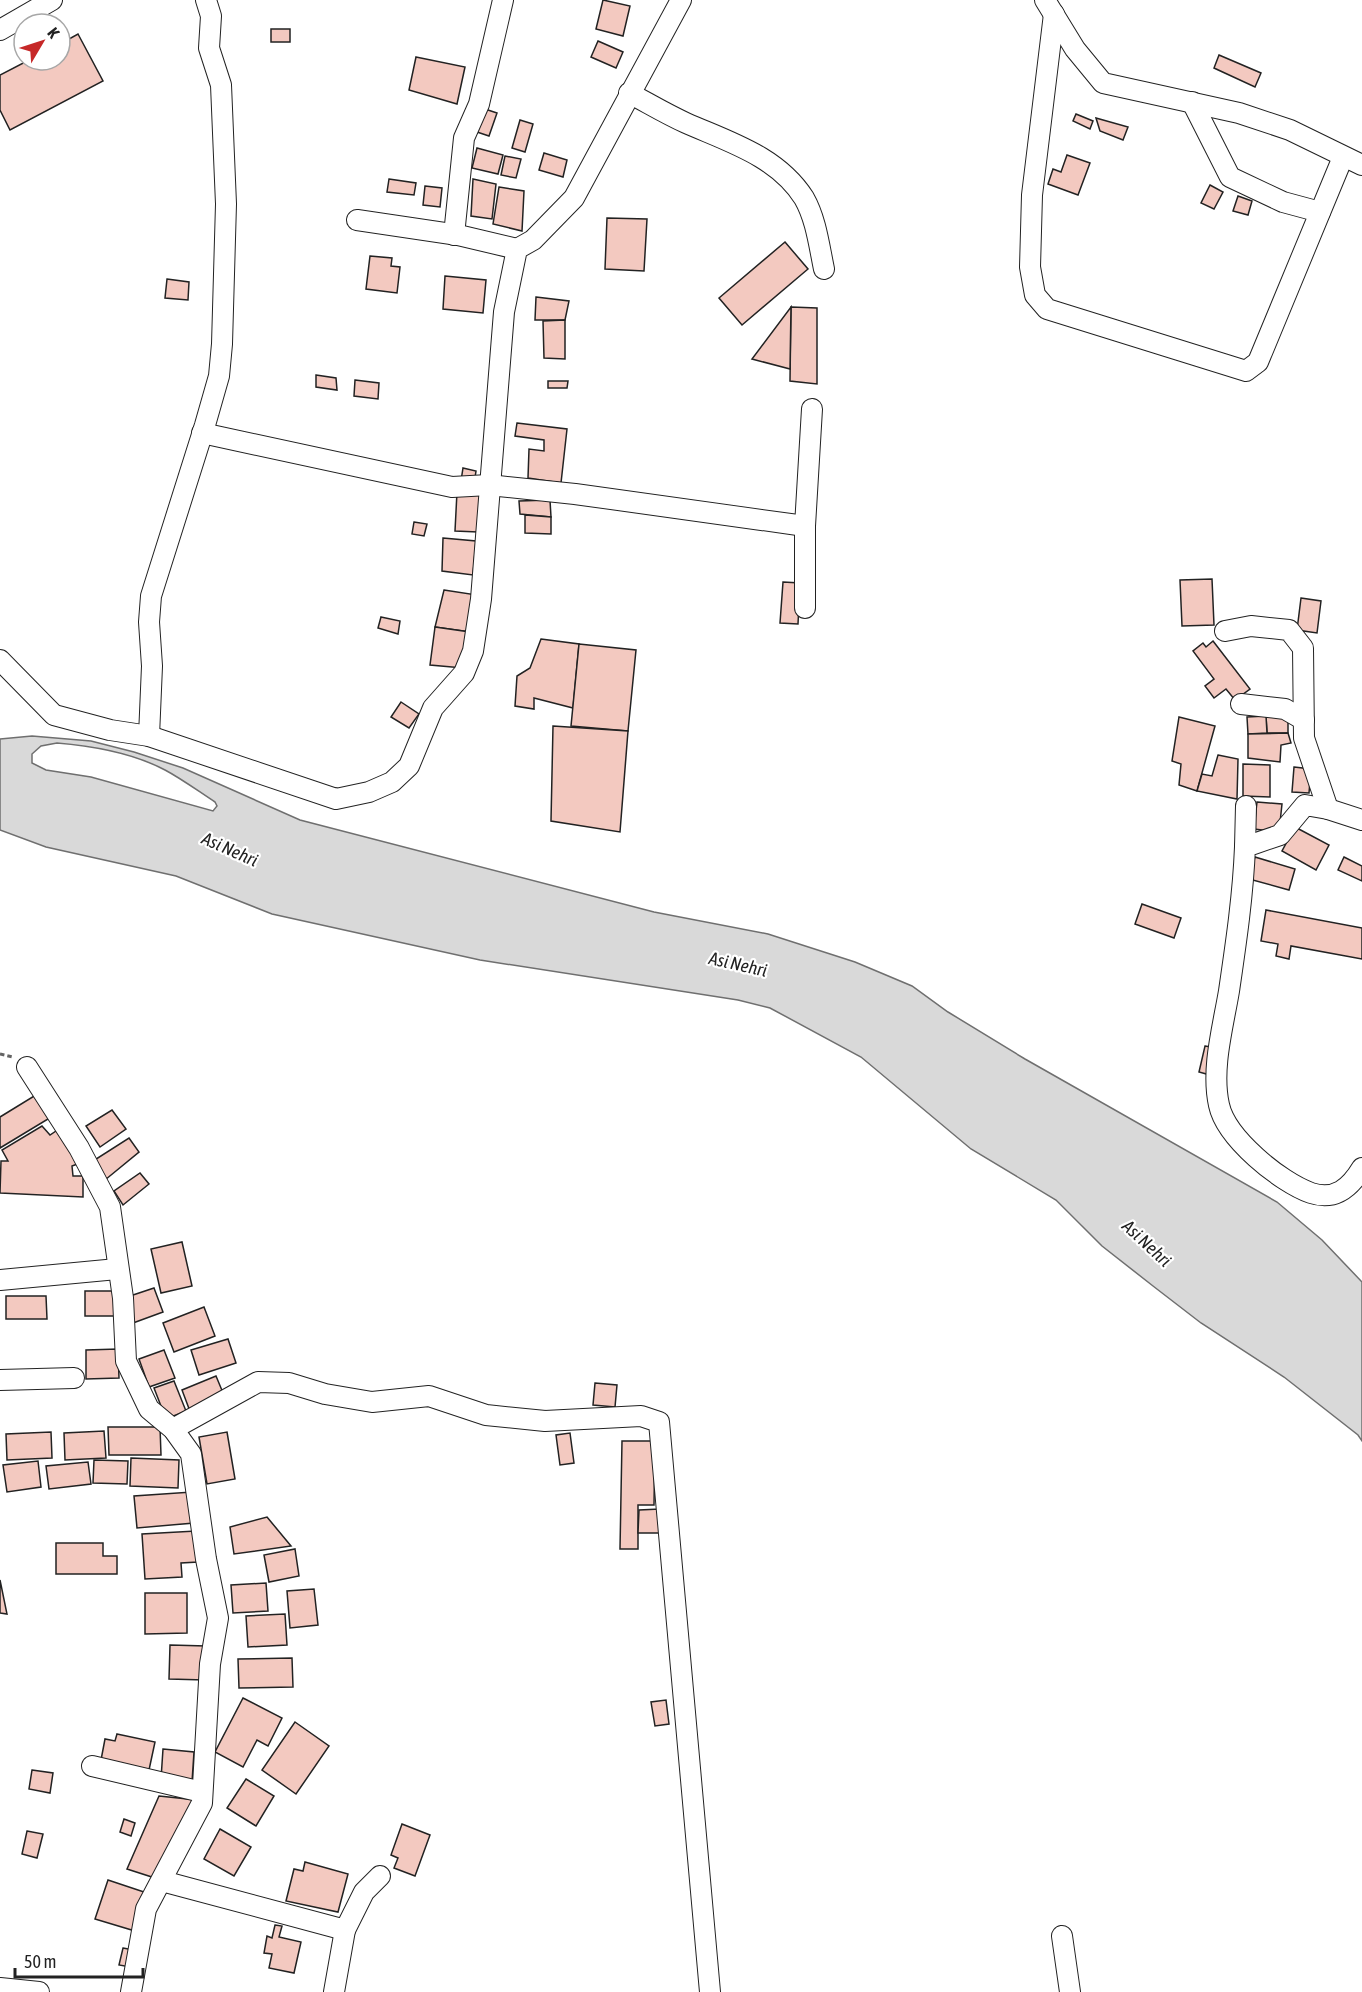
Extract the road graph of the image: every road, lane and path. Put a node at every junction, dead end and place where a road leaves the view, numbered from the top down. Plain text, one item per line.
1 (52, 0) edge
2 (206, 0) edge
3 (503, 0) edge
4 (681, 0) edge
5 (1049, 7) edge
6 (0, 30) edge
7 (629, 93) junction
8 (1192, 102) junction
9 (1343, 157) junction
10 (1362, 165) edge
11 (1320, 212) junction
12 (357, 220) dead end
13 (454, 235) junction
14 (517, 249) junction
15 (824, 269) dead end
16 (812, 409) dead end
17 (202, 433) junction
18 (489, 485) junction
19 (805, 526) junction
20 (805, 608) dead end
21 (1225, 631) dead end
22 (0, 660) edge
23 (1241, 704) dead end
24 (1304, 720) junction
25 (149, 736) junction
26 (1246, 806) dead end
27 (1328, 809) junction
28 (1362, 820) edge
29 (1245, 847) junction
30 (27, 1067) dead end
31 (1362, 1168) edge
32 (117, 1269) junction
33 (0, 1280) edge
34 (74, 1378) dead end
35 (0, 1380) edge
36 (173, 1430) junction
37 (92, 1766) dead end
38 (202, 1792) junction
39 (380, 1876) dead end
40 (162, 1881) junction
41 (345, 1930) junction
42 (1062, 1936) dead end
43 (0, 1988) edge
44 (39, 1992) edge
45 (131, 1992) edge
46 (334, 1992) edge
47 (710, 1992) edge
48 (1070, 1992) edge

1 - 6 street
2 - 17 street
3 - 13 street
4 - 7 street
5 - 8 street
5 - 11 street
7 - 14 street
7 - 15 street
8 - 9 street
8 - 11 street
9 - 10 street
9 - 11 street
12 - 13 street
13 - 14 street
14 - 18 street
16 - 19 street
17 - 18 street
17 - 25 street
18 - 19 street
18 - 25 street
19 - 20 street
21 - 24 street
22 - 25 street
23 - 24 street
24 - 27 street
26 - 29 street
27 - 28 street
27 - 29 street
29 - 31 street
30 - 32 street
32 - 33 street
32 - 36 street
34 - 35 street
36 - 38 street
36 - 47 street
37 - 38 street
38 - 40 street
39 - 41 street
40 - 41 street
40 - 45 street
41 - 46 street
42 - 48 street
43 - 44 street

